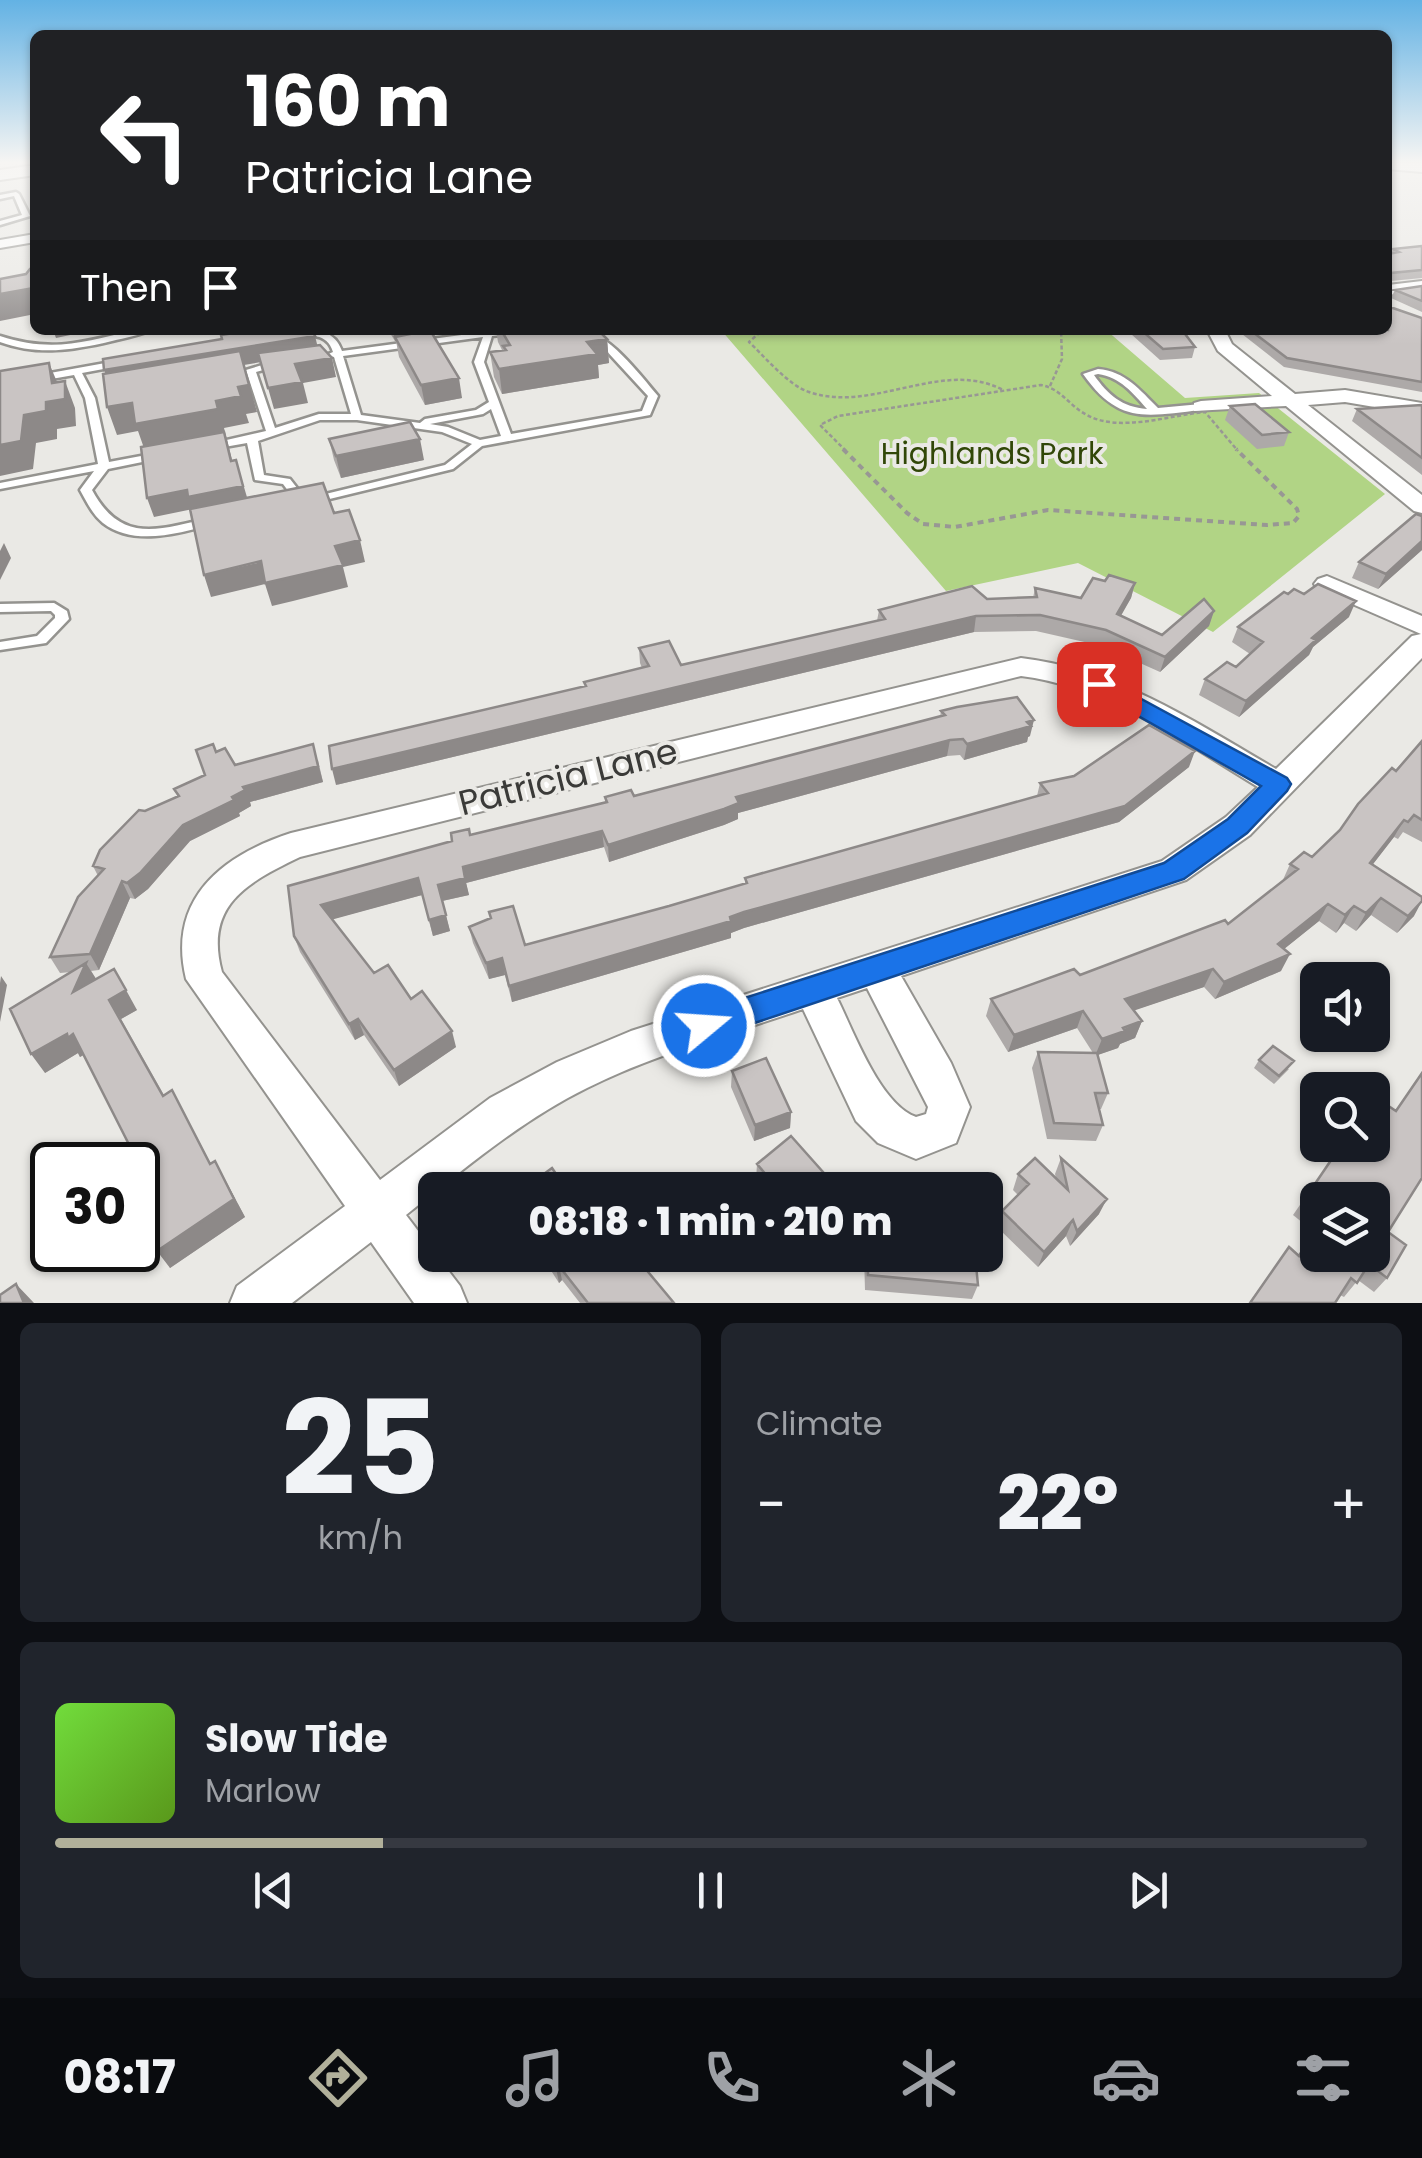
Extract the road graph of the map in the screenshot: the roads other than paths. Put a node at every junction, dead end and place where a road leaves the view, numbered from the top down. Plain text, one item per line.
1 (30, 239) edge
2 (0, 244) edge
3 (1422, 286) edge
4 (1392, 290) edge
5 (123, 335) edge
6 (324, 335) edge
7 (488, 335) joint
8 (590, 335) edge
9 (1218, 335) edge
10 (0, 340) edge
11 (338, 354) junction
12 (321, 356) edge
13 (130, 361) edge
14 (287, 362) edge
15 (76, 370) junction
16 (251, 370) junction
17 (233, 373) edge
18 (0, 386) edge
19 (108, 394) edge
20 (90, 398) junction
21 (1288, 399) junction
22 (494, 403) junction
23 (1201, 407) joint
24 (1422, 409) edge
25 (1155, 410) junction
26 (357, 417) junction
27 (414, 424) junction
28 (272, 433) junction
29 (252, 438) junction
30 (507, 438) junction
31 (479, 443) junction
32 (201, 448) edge
33 (167, 454) edge
34 (104, 466) junction
35 (0, 486) edge
36 (302, 502) junction
37 (284, 506) edge
38 (1422, 506) edge
39 (228, 518) edge
40 (1327, 584) edge
41 (0, 608) edge
42 (1422, 626) edge
43 (1422, 642) edge
44 (0, 646) edge
45 (1278, 784) junction
46 (876, 970) junction
47 (812, 990) junction
48 (374, 1210) junction
49 (254, 1303) edge
50 (443, 1303) edge

1 - 2 street
3 - 4 street
5 - 10 lane
6 - 11 lane
7 - 11 lane
7 - 22 lane
8 - 30 lane
9 - 21 street
11 - 12 lane
11 - 26 lane
13 - 15 lane
14 - 16 lane
15 - 18 lane
15 - 20 lane
16 - 17 lane
16 - 28 lane
19 - 20 lane
20 - 34 lane
21 - 23 street
21 - 24 street
21 - 38 street
22 - 27 lane
22 - 30 lane
23 - 25 lane
25 - 25 lane
26 - 27 lane
26 - 28 lane
27 - 31 lane
28 - 29 lane
29 - 32 lane
29 - 36 lane
30 - 31 lane
31 - 36 lane
33 - 34 lane
34 - 35 lane
34 - 39 lane
36 - 37 lane
40 - 42 street
41 - 44 lane
43 - 45 street
45 - 46 street
45 - 48 street, Patricia Lane
46 - 47 street
46 - 47 street
47 - 48 street
48 - 49 street
48 - 50 street, Patricia Lane

